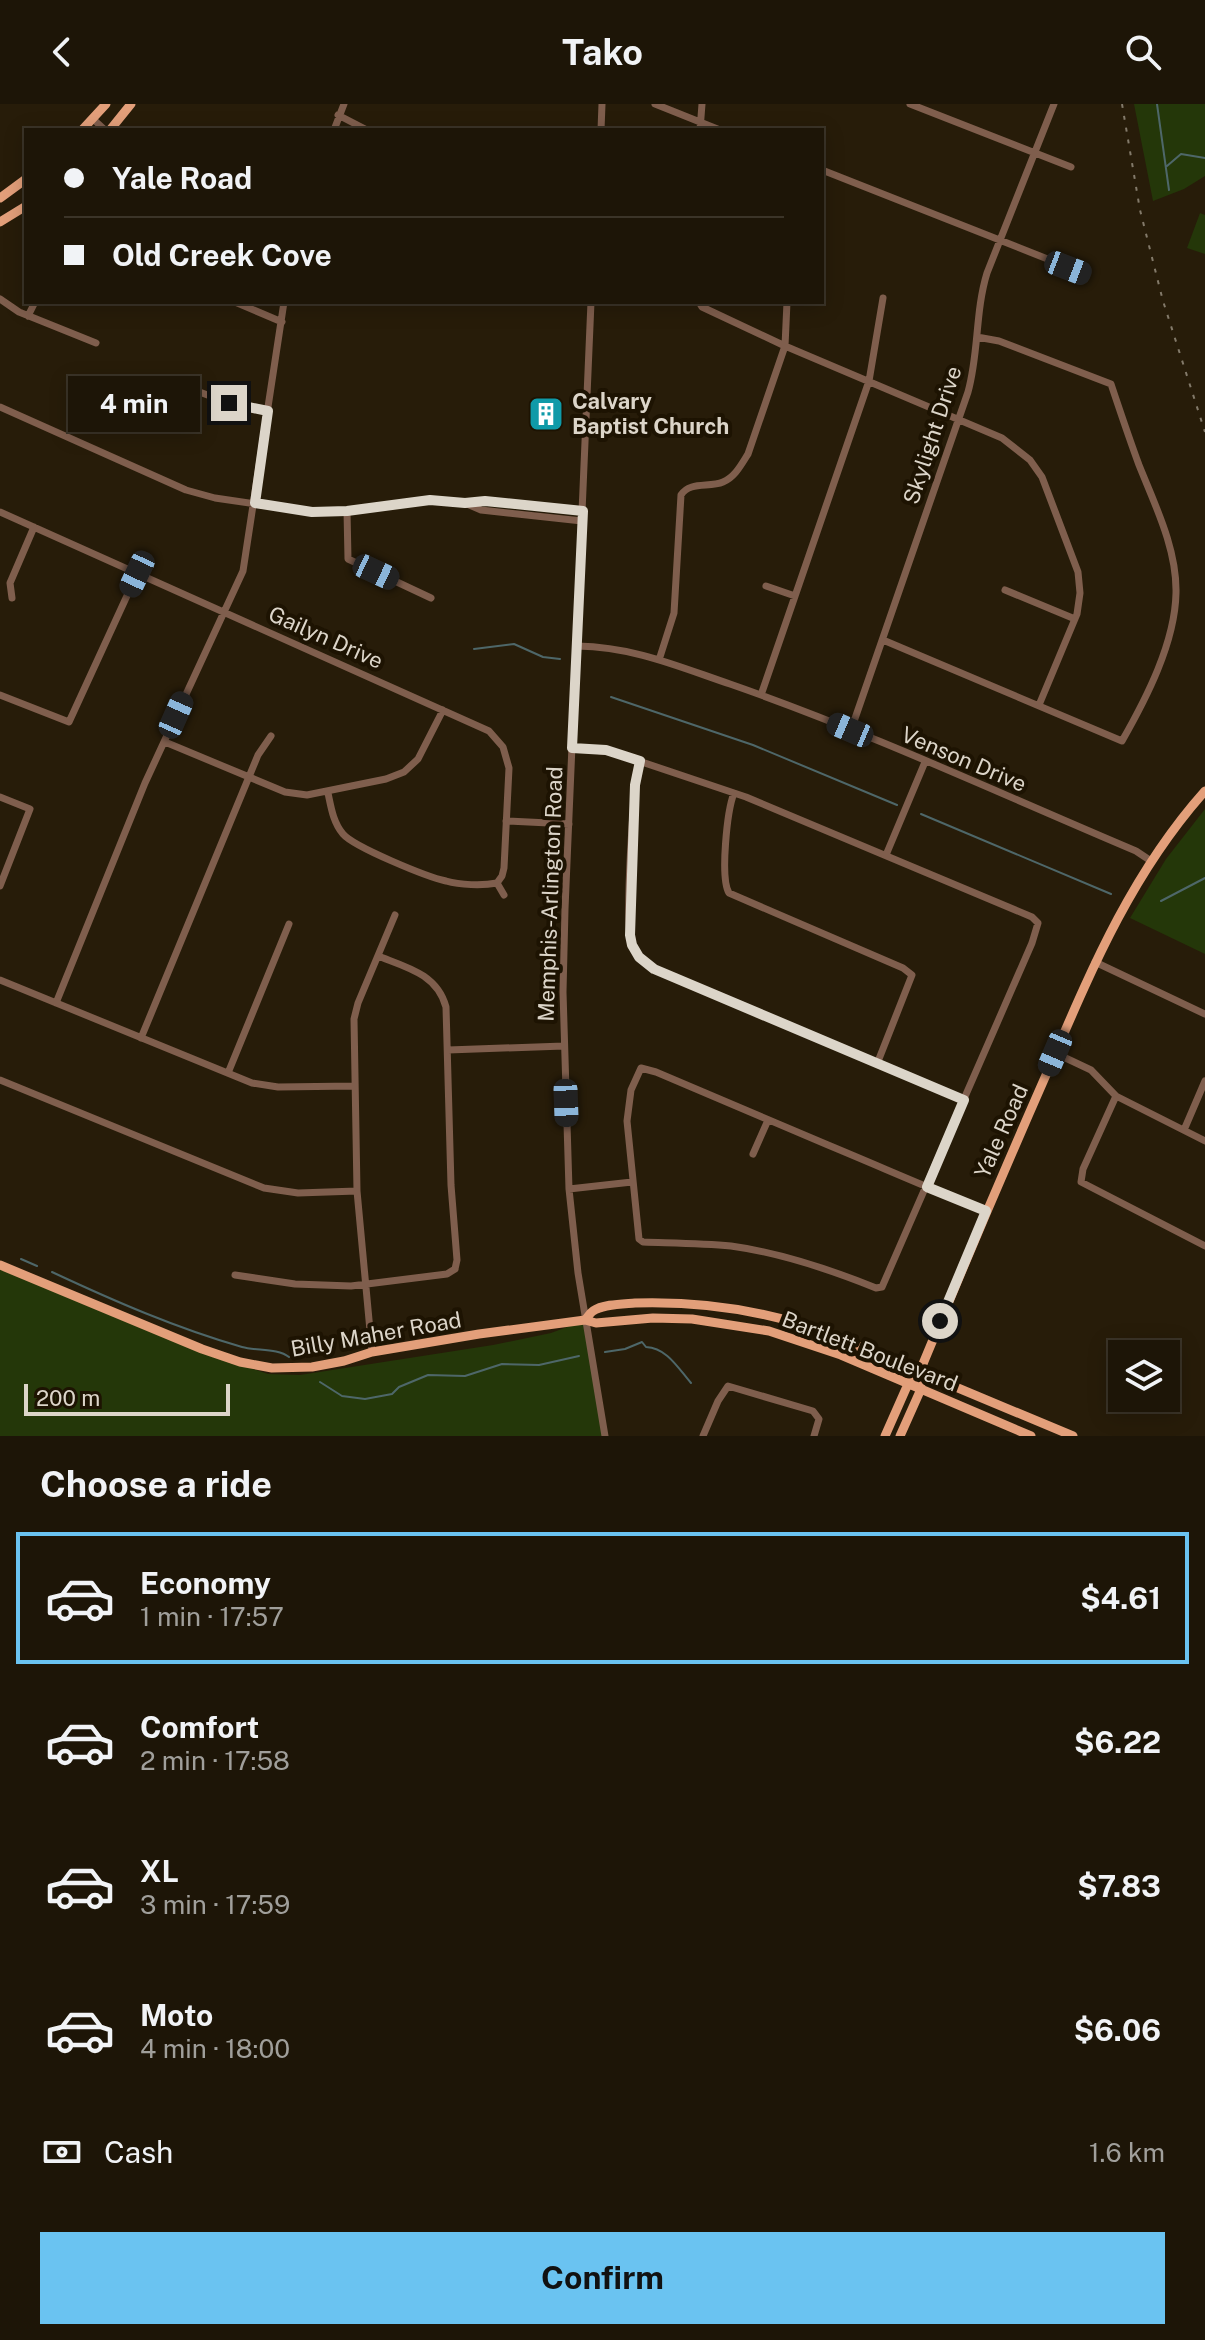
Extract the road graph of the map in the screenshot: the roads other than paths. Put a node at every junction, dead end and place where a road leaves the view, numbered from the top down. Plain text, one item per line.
1 (106, 104) edge
2 (131, 104) edge
3 (344, 104) edge
4 (602, 104) edge
5 (655, 104) edge
6 (702, 104) edge
7 (910, 104) edge
8 (1054, 104) edge
9 (338, 115) junction
10 (93, 119) junction
11 (700, 126) edge
12 (84, 128) edge
13 (105, 128) edge
14 (110, 128) edge
15 (335, 128) edge
16 (363, 128) edge
17 (601, 128) edge
18 (1034, 153) junction
19 (1071, 167) dead end
20 (824, 171) edge
21 (24, 180) edge
22 (0, 198) edge
23 (24, 207) edge
24 (0, 222) edge
25 (1000, 240) junction
26 (1083, 273) dead end
27 (883, 298) dead end
28 (0, 299) edge
29 (34, 304) edge
30 (240, 304) edge
31 (284, 304) edge
32 (591, 304) edge
33 (700, 304) edge
34 (787, 304) edge
35 (28, 316) junction
36 (282, 322) junction
37 (977, 337) junction
38 (96, 343) dead end
39 (785, 346) junction
40 (869, 381) junction
41 (186, 387) dead end
42 (0, 407) edge
43 (268, 411) junction
44 (958, 419) junction
45 (678, 483) dead end
46 (685, 489) junction
47 (255, 503) junction
48 (465, 503) junction
49 (347, 511) junction
50 (583, 511) junction
51 (0, 512) edge
52 (582, 521) junction
53 (34, 527) junction
54 (137, 574) junction
55 (766, 586) dead end
56 (1005, 590) dead end
57 (795, 596) junction
58 (12, 598) dead end
59 (431, 598) dead end
60 (224, 611) junction
61 (1075, 619) junction
62 (883, 640) junction
63 (577, 646) junction
64 (659, 660) junction
65 (0, 695) edge
66 (761, 695) junction
67 (1039, 705) junction
68 (443, 710) junction
69 (851, 730) junction
70 (271, 736) dead end
71 (165, 742) junction
72 (572, 748) junction
73 (640, 761) junction
74 (925, 762) junction
75 (248, 777) junction
76 (1205, 791) edge
77 (328, 793) junction
78 (734, 793) junction
79 (0, 797) edge
80 (506, 821) junction
81 (569, 824) junction
82 (886, 855) junction
83 (1151, 861) junction
84 (497, 883) junction
85 (0, 886) edge
86 (504, 895) dead end
87 (395, 915) dead end
88 (289, 924) dead end
89 (378, 956) junction
90 (1095, 962) junction
91 (0, 980) edge
92 (56, 1003) junction
93 (1205, 1014) edge
94 (141, 1038) junction
95 (564, 1046) junction
96 (448, 1050) junction
97 (1055, 1053) junction
98 (877, 1064) junction
99 (228, 1073) junction
100 (0, 1080) edge
101 (1205, 1081) edge
102 (354, 1086) junction
103 (1116, 1096) junction
104 (964, 1100) junction
105 (768, 1120) junction
106 (1184, 1130) junction
107 (1205, 1141) edge
108 (753, 1154) dead end
109 (632, 1182) junction
110 (927, 1187) junction
111 (569, 1189) junction
112 (357, 1191) junction
113 (986, 1211) junction
114 (1205, 1246) edge
115 (0, 1265) edge
116 (235, 1275) dead end
117 (367, 1285) junction
118 (753, 1311) junction
119 (585, 1320) junction
120 (750, 1327) junction
121 (372, 1352) junction
122 (920, 1371) junction
123 (908, 1384) junction
124 (921, 1389) junction
125 (1046, 1424) junction
126 (605, 1436) edge
127 (703, 1436) edge
128 (814, 1436) edge
129 (885, 1436) edge
130 (900, 1436) edge
131 (1031, 1436) edge
132 (1041, 1436) edge
133 (1073, 1436) edge

1 - 10 main road
2 - 14 main road
3 - 9 street
4 - 17 street
5 - 11 street
6 - 11 street
7 - 18 street
8 - 18 street, Skylight Drive
9 - 15 street
9 - 16 street
10 - 12 main road
10 - 13 street
18 - 19 street
18 - 25 street, Skylight Drive
20 - 25 street
21 - 22 main road
23 - 24 main road
25 - 26 street
25 - 37 street, Skylight Drive
27 - 40 street
28 - 35 street
29 - 35 street
30 - 36 street
31 - 36 street
32 - 50 street, Memphis-Arlington Road
33 - 39 street
34 - 39 street
35 - 38 street
36 - 43 street
37 - 44 street, Skylight Drive
37 - 67 street
39 - 40 street
39 - 46 street
40 - 44 street
40 - 57 street
41 - 43 street
42 - 47 street
43 - 47 street
44 - 61 street
44 - 62 street, Skylight Drive
45 - 46 street
46 - 64 street
47 - 49 street
47 - 60 street
48 - 49 street
48 - 50 street
48 - 52 street
49 - 59 street
50 - 52 street, Memphis-Arlington Road
51 - 53 street, Gailyn Drive
52 - 63 street, Memphis-Arlington Road
53 - 54 street, Gailyn Drive
53 - 58 street
54 - 60 street, Gailyn Drive
54 - 65 street
55 - 57 street
56 - 61 street
57 - 66 street
60 - 68 street, Gailyn Drive
60 - 71 street
61 - 67 street
62 - 67 street
62 - 69 street, Skylight Drive
63 - 64 street, Venson Drive
63 - 72 street, Memphis-Arlington Road
64 - 66 street, Venson Drive
66 - 69 street, Venson Drive
68 - 77 street
68 - 80 street, Gailyn Drive
69 - 74 street, Venson Drive
70 - 75 street
71 - 75 street
71 - 92 street
72 - 73 street
72 - 81 street, Memphis-Arlington Road
73 - 78 street
73 - 98 street
74 - 82 street
74 - 83 street, Venson Drive
75 - 77 street
75 - 94 street
76 - 83 main road, Yale Road
77 - 84 street
78 - 82 street
78 - 98 street
79 - 85 street
80 - 81 street
80 - 84 street, Gailyn Drive
81 - 95 street, Memphis-Arlington Road
82 - 104 street
83 - 90 main road, Yale Road
84 - 86 street
87 - 89 street
88 - 99 street
89 - 96 street
89 - 102 street
90 - 93 street
90 - 97 main road, Yale Road
91 - 92 street
92 - 94 street
94 - 99 street
95 - 96 street
95 - 111 street, Memphis-Arlington Road
96 - 117 street
97 - 103 street
97 - 113 main road, Yale Road
98 - 104 street
99 - 102 street
100 - 112 street
101 - 106 street
102 - 112 street
103 - 106 street
103 - 114 street
104 - 110 street
105 - 108 street
105 - 109 street
105 - 110 street
106 - 107 street
109 - 110 street
109 - 111 street
110 - 113 street
111 - 119 street, Memphis-Arlington Road
112 - 117 street
113 - 122 main road, Yale Road
115 - 121 main road, Billy Maher Road
116 - 117 street
117 - 121 street
118 - 119 main road, Bartlett Boulevard
118 - 120 main road
118 - 122 main road, Bartlett Boulevard
119 - 120 main road, Bartlett Boulevard
119 - 121 main road, Billy Maher Road
119 - 126 street, Memphis-Arlington Road
120 - 123 main road, Bartlett Boulevard
122 - 123 main road, Yale Road
122 - 124 main road, Yale Road
122 - 125 main road, Bartlett Boulevard
123 - 124 main road, Bartlett Boulevard
123 - 129 main road, Yale Road
124 - 130 main road, Yale Road
124 - 131 main road, Bartlett Boulevard
125 - 132 main road
125 - 133 main road, Bartlett Boulevard
127 - 128 street

